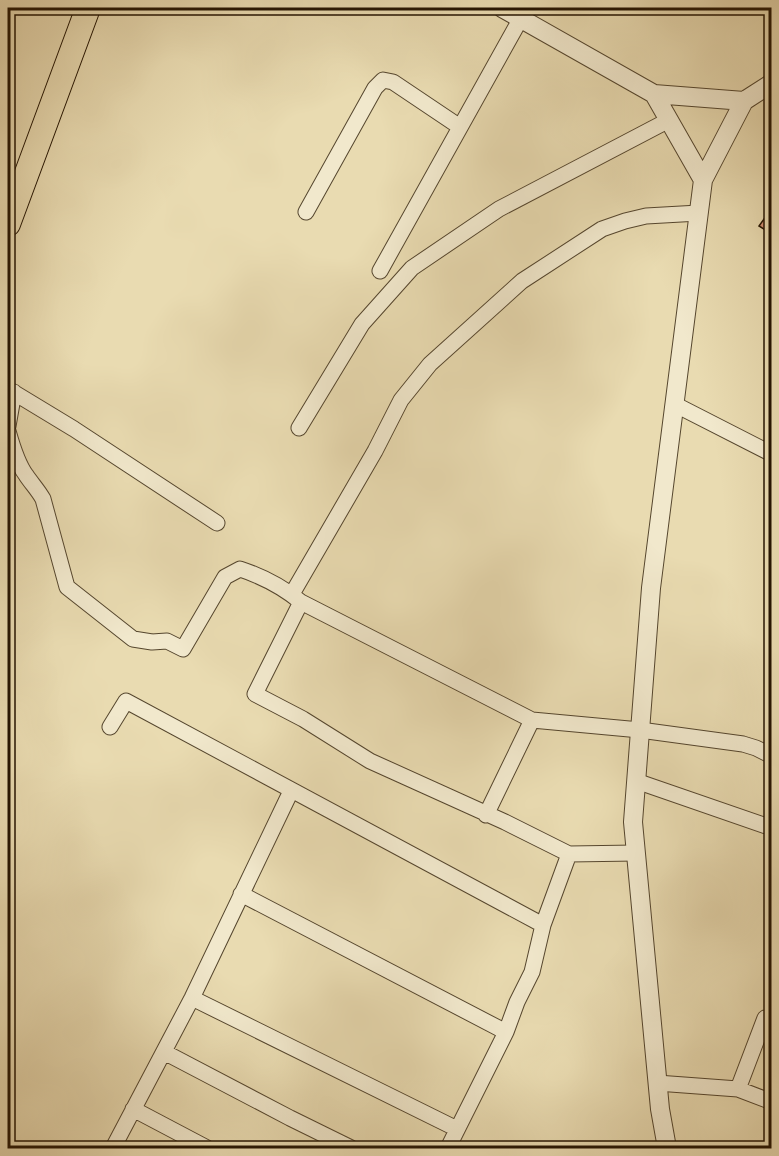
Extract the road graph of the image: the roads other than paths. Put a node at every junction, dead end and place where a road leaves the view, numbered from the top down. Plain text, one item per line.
1 (88, 8) edge
2 (502, 8) edge
3 (521, 18) junction
4 (771, 83) edge
5 (654, 94) junction
6 (744, 101) junction
7 (669, 120) junction
8 (460, 127) junction
9 (703, 180) junction
10 (306, 212) dead end
11 (699, 213) junction
12 (8, 224) edge
13 (380, 271) dead end
14 (11, 390) edge
15 (674, 404) junction
16 (8, 426) edge
17 (299, 428) dead end
18 (8, 431) edge
19 (771, 454) edge
20 (217, 523) dead end
21 (296, 598) junction
22 (532, 720) junction
23 (110, 727) dead end
24 (640, 730) junction
25 (771, 756) edge
26 (636, 781) junction
27 (291, 791) junction
28 (486, 815) junction
29 (771, 828) edge
30 (636, 853) junction
31 (569, 854) junction
32 (241, 894) junction
33 (543, 924) junction
34 (192, 998) junction
35 (771, 1020) edge
36 (506, 1032) junction
37 (164, 1052) junction
38 (657, 1083) junction
39 (738, 1089) junction
40 (771, 1102) edge
41 (133, 1109) junction
42 (457, 1129) junction
43 (114, 1149) edge
44 (207, 1149) edge
45 (351, 1149) edge
46 (448, 1149) edge
47 (667, 1149) edge

1 - 12 main road
2 - 3 street
3 - 5 street
3 - 8 street
4 - 6 street
5 - 6 street
5 - 7 street
6 - 9 street
7 - 9 street
7 - 17 street
8 - 10 street
8 - 13 street
9 - 11 street
11 - 15 street
11 - 21 street
14 - 16 street
14 - 20 street
15 - 19 street
15 - 24 street
18 - 21 street
21 - 22 street
21 - 28 street
22 - 24 street
22 - 28 street
23 - 27 street
24 - 25 street
24 - 26 street
26 - 29 street
26 - 30 street
27 - 32 street
27 - 33 street
28 - 31 street
30 - 31 street
30 - 38 street
31 - 33 street
32 - 34 street
32 - 36 street
33 - 36 street
34 - 37 street
34 - 42 street
35 - 39 street
36 - 42 street
37 - 41 street
37 - 45 street
38 - 39 street
38 - 47 street
39 - 40 street
41 - 43 street
41 - 44 street
42 - 46 street

